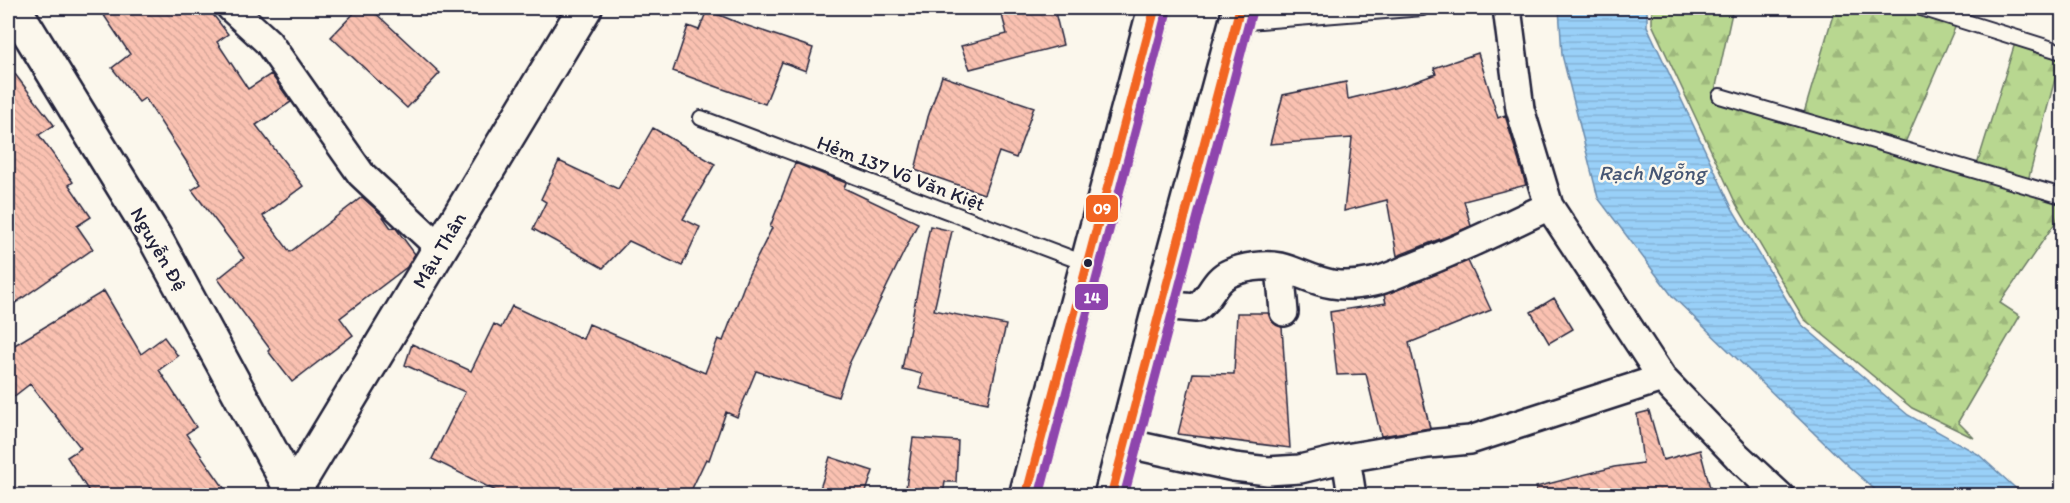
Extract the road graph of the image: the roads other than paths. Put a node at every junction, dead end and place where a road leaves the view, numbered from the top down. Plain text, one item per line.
1 (14, 8) edge
2 (231, 8) edge
3 (585, 8) edge
4 (1155, 8) edge
5 (1423, 8) edge
6 (1507, 8) edge
7 (1921, 8) edge
8 (1238, 15) edge
9 (2062, 52) edge
10 (1720, 96) dead end
11 (701, 118) dead end
12 (2062, 196) edge
13 (1549, 206) junction
14 (440, 248) junction
15 (1087, 264) junction
16 (1280, 267) junction
17 (1160, 305) junction
18 (1284, 312) dead end
19 (1662, 378) junction
20 (1125, 443) junction
21 (1346, 458) junction
22 (294, 494) edge
23 (1026, 495) edge
24 (1111, 495) edge
25 (1352, 495) edge
26 (1780, 495) edge

1 - 22 street, Nguyễn Đệ
2 - 14 street
3 - 14 street, Mậu Thân
4 - 15 street
5 - 8 lane
6 - 13 street
7 - 9 lane
8 - 17 street
10 - 12 lane
11 - 15 lane, Hẻm 137 Võ Văn Kiệt
13 - 16 street
13 - 19 street
14 - 22 street, Mậu Thân
15 - 23 street
16 - 17 street
16 - 18 street
17 - 20 street
19 - 21 street
19 - 26 street
20 - 21 street
20 - 24 street
21 - 25 street

